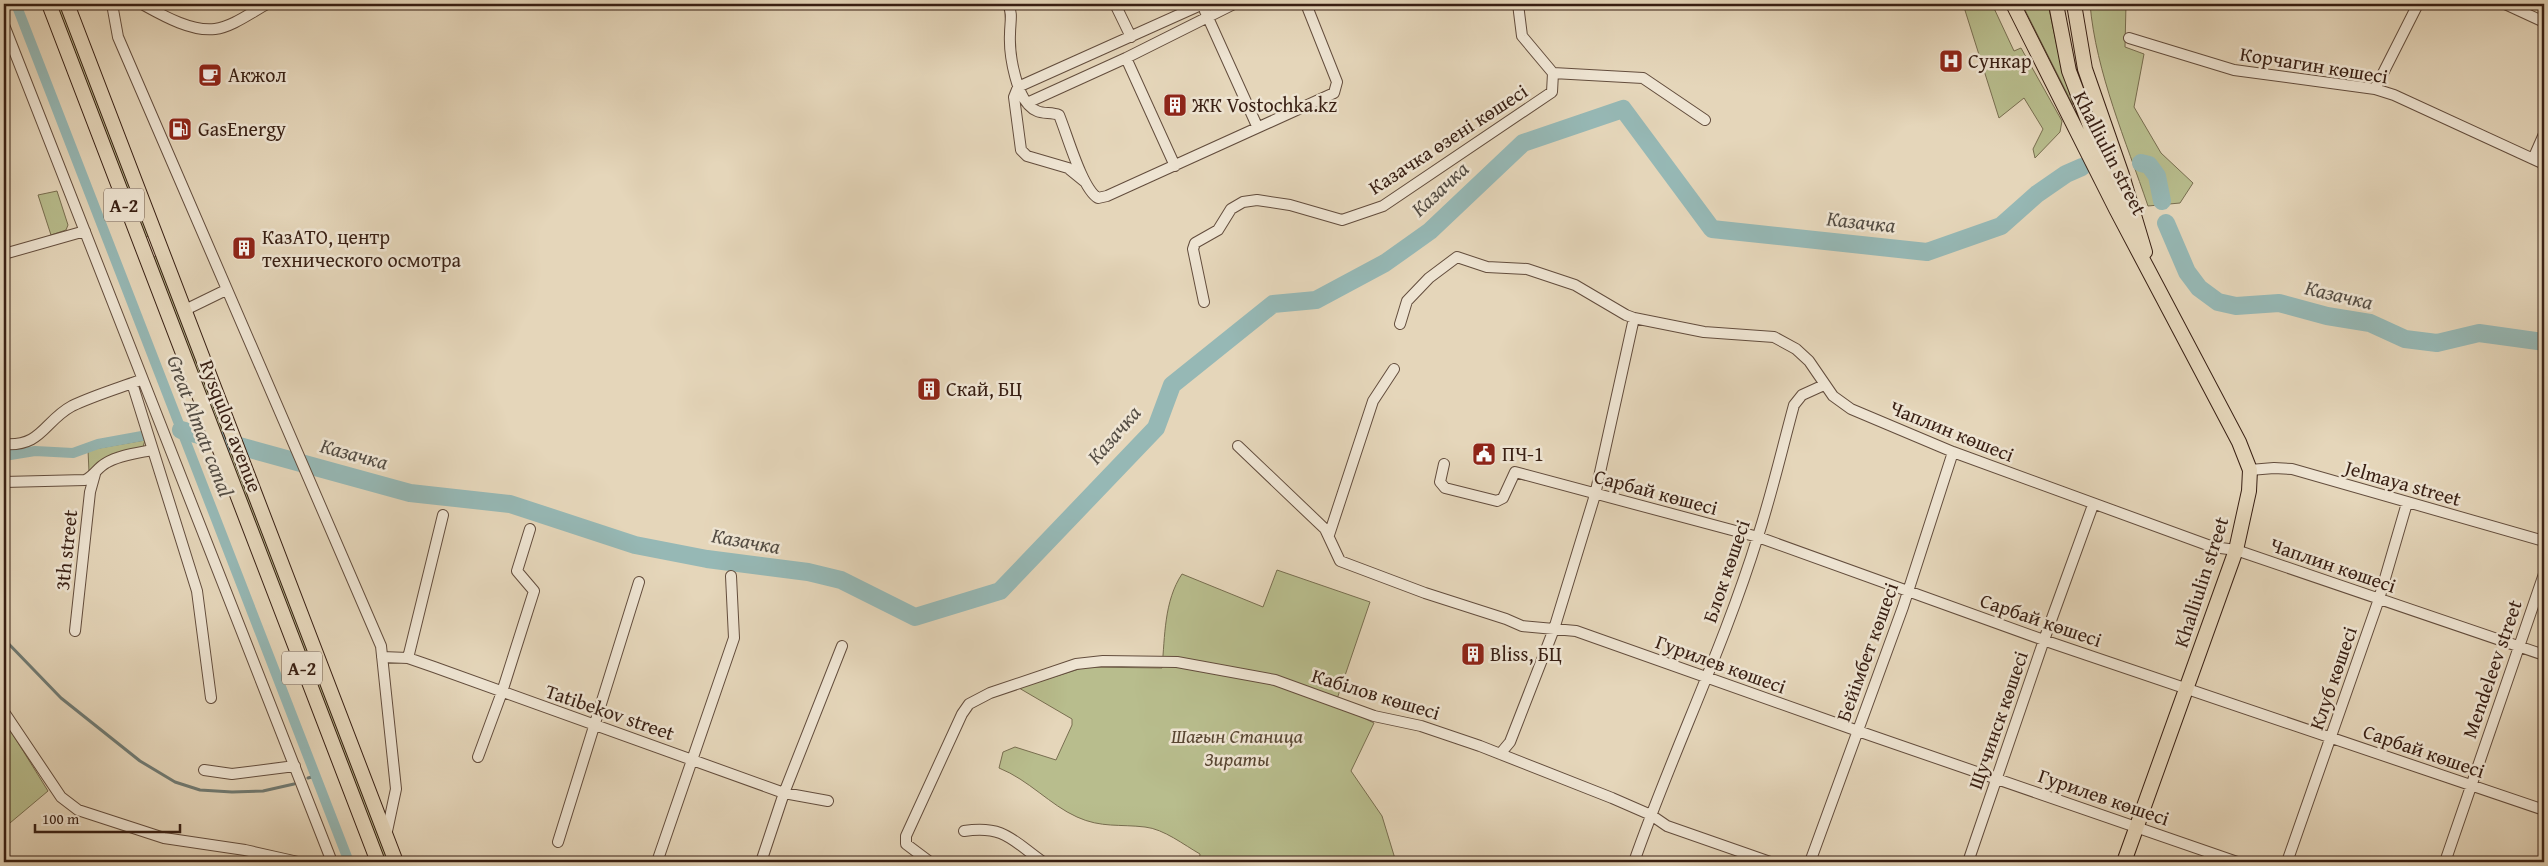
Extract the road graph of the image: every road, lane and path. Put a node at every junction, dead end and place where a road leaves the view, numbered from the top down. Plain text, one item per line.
1 (49, 4) edge
2 (67, 4) edge
3 (112, 4) edge
4 (142, 4) edge
5 (1008, 4) edge
6 (1115, 4) edge
7 (1202, 4) edge
8 (1234, 4) edge
9 (1306, 4) edge
10 (1518, 4) edge
11 (2013, 4) edge
12 (2056, 4) edge
13 (2074, 4) edge
14 (2418, 4) edge
15 (2505, 4) edge
16 (262, 5) edge
17 (1217, 7) edge
18 (1207, 16) junction
19 (2544, 22) edge
20 (4, 25) edge
21 (1131, 37) junction
22 (2129, 38) dead end
23 (1126, 58) junction
24 (1553, 73) junction
25 (1018, 87) junction
26 (2375, 89) junction
27 (1027, 103) junction
28 (1705, 120) dead end
29 (1257, 126) junction
30 (2544, 134) edge
31 (2533, 159) junction
32 (2544, 164) edge
33 (1175, 166) junction
34 (1086, 183) junction
35 (85, 231) junction
36 (157, 238) junction
37 (140, 245) junction
38 (2145, 252) junction
39 (4, 254) edge
40 (226, 290) junction
41 (1204, 302) dead end
42 (185, 310) junction
43 (1634, 318) junction
44 (2174, 320) junction
45 (1400, 324) dead end
46 (1394, 369) dead end
47 (137, 382) junction
48 (1824, 385) junction
49 (4, 444) edge
50 (1238, 446) dead end
51 (152, 450) junction
52 (1953, 452) junction
53 (1444, 464) dead end
54 (2250, 470) junction
55 (95, 474) junction
56 (4, 482) edge
57 (1595, 495) junction
58 (2407, 503) junction
59 (2093, 505) junction
60 (443, 514) dead end
61 (530, 529) dead end
62 (1329, 535) junction
63 (1758, 537) junction
64 (2544, 541) edge
65 (2236, 550) junction
66 (2544, 574) edge
67 (731, 576) dead end
68 (639, 582) dead end
69 (1908, 592) junction
70 (2379, 598) junction
71 (1554, 629) junction
72 (75, 631) dead end
73 (2044, 640) junction
74 (842, 646) dead end
75 (2519, 646) junction
76 (2544, 655) edge
77 (382, 657) junction
78 (408, 658) junction
79 (1707, 677) junction
80 (2186, 688) junction
81 (502, 692) junction
82 (211, 698) dead end
83 (4, 712) edge
84 (595, 725) junction
85 (1858, 731) junction
86 (2331, 737) junction
87 (1500, 754) junction
88 (478, 757) dead end
89 (692, 759) junction
90 (295, 766) junction
91 (204, 770) dead end
92 (1997, 778) junction
93 (2470, 786) junction
94 (784, 793) junction
95 (828, 801) dead end
96 (2544, 810) edge
97 (1651, 815) junction
98 (2136, 827) junction
99 (964, 831) dead end
100 (385, 836) junction
101 (558, 842) dead end
102 (298, 862) edge
103 (332, 862) edge
104 (378, 862) edge
105 (396, 862) edge
106 (656, 862) edge
107 (762, 862) edge
108 (930, 862) edge
109 (1043, 862) edge
110 (1634, 862) edge
111 (1770, 862) edge
112 (1810, 862) edge
113 (1968, 862) edge
114 (2124, 862) edge
115 (2237, 862) edge
116 (2287, 862) edge
117 (2445, 862) edge

1 - 37 main road, Rysqulov avenue / A-2
2 - 36 main road, Rysqulov avenue / A-2
3 - 40 street
4 - 16 street
5 - 25 street
6 - 21 street
7 - 18 street
7 - 21 street
8 - 17 street
9 - 29 street
10 - 24 street, Казачка өзені көшесі
11 - 44 main road, Khalliulin street
12 - 38 main road, Khalliulin street
13 - 38 main road
14 - 26 street
15 - 19 street
17 - 18 street
18 - 23 street
18 - 29 street
20 - 35 street
21 - 25 street
22 - 26 street, Корчагин көшесі
23 - 27 street
23 - 33 street
24 - 28 street
24 - 41 street, Казачка өзені көшесі
25 - 27 street
25 - 34 street
26 - 31 street, Корчагин көшесі
27 - 34 street
29 - 33 street
30 - 31 street
31 - 32 street, Корчагин көшесі
33 - 34 street
35 - 39 street
35 - 47 street
36 - 37 main road
36 - 42 main road, Rysqulov avenue / A-2
37 - 104 main road, Rysqulov avenue / A-2
38 - 44 main road, Khalliulin street
40 - 42 street
40 - 77 street
42 - 100 main road, Rysqulov avenue / A-2
43 - 45 street, Чаплин көшесі
43 - 48 street, Чаплин көшесі
43 - 57 street
44 - 54 main road, Khalliulin street
46 - 62 street
47 - 49 street
47 - 51 street
47 - 90 street
48 - 52 street, Чаплин көшесі
48 - 63 street, Блок көшесі
50 - 62 street, Гурилев көшесі
51 - 55 street, 3th street
51 - 82 street
52 - 59 street, Чаплин көшесі
52 - 69 street, Бейімбет көшесі
53 - 57 street, Сарбай көшесі
54 - 58 street, Jelmaya street
54 - 65 main road, Khalliulin street
55 - 56 street, 3th street
55 - 72 street, 3th street
57 - 63 street, Сарбай көшесі
57 - 71 street
58 - 64 street, Jelmaya street
58 - 70 street, Клуб көшесі
59 - 65 street, Чаплин көшесі
59 - 73 street, Щучинск көшесі
60 - 78 street
61 - 81 street
62 - 71 street, Гурилев көшесі
63 - 69 street, Сарбай көшесі
63 - 79 street, Блок көшесі
65 - 70 street, Чаплин көшесі
65 - 80 main road, Khalliulin street
66 - 75 street, Mendeleev street
67 - 89 street
68 - 84 street
69 - 73 street, Сарбай көшесі
69 - 85 street, Бейімбет көшесі
70 - 75 street, Чаплин көшесі
70 - 86 street, Клуб көшесі
71 - 79 street, Гурилев көшесі
71 - 87 street
73 - 80 street, Сарбай көшесі
73 - 92 street, Щучинск көшесі
74 - 94 street
75 - 76 street, Чаплин көшесі
75 - 93 street, Mendeleev street
77 - 78 street, Tatibekov street
77 - 100 street
78 - 81 street, Tatibekov street
79 - 85 street, Гурилев көшесі
79 - 97 street, Блок көшесі
80 - 86 street, Сарбай көшесі
80 - 98 main road, Khalliulin street
81 - 84 street, Tatibekov street
81 - 88 street
83 - 102 street
84 - 89 street, Tatibekov street
84 - 101 street
85 - 92 street, Гурилев көшесі
85 - 112 street, Бейімбет көшесі
86 - 93 street, Сарбай көшесі
86 - 116 street, Клуб көшесі
87 - 97 street, Кабілов көшесі
87 - 108 street, Кабілов көшесі
89 - 94 street, Tatibekov street
89 - 106 street
90 - 91 street
90 - 103 street
92 - 98 street, Гурилев көшесі
92 - 113 street, Щучинск көшесі
93 - 96 street, Сарбай көшесі
93 - 117 street, Mendeleev street
94 - 95 street, Tatibekov street
94 - 107 street
97 - 110 street, Блок көшесі
97 - 111 street, Кабілов көшесі
98 - 114 main road, Khalliulin street
98 - 115 street, Гурилев көшесі
99 - 109 street
100 - 105 main road, Rysqulov avenue / A-2

